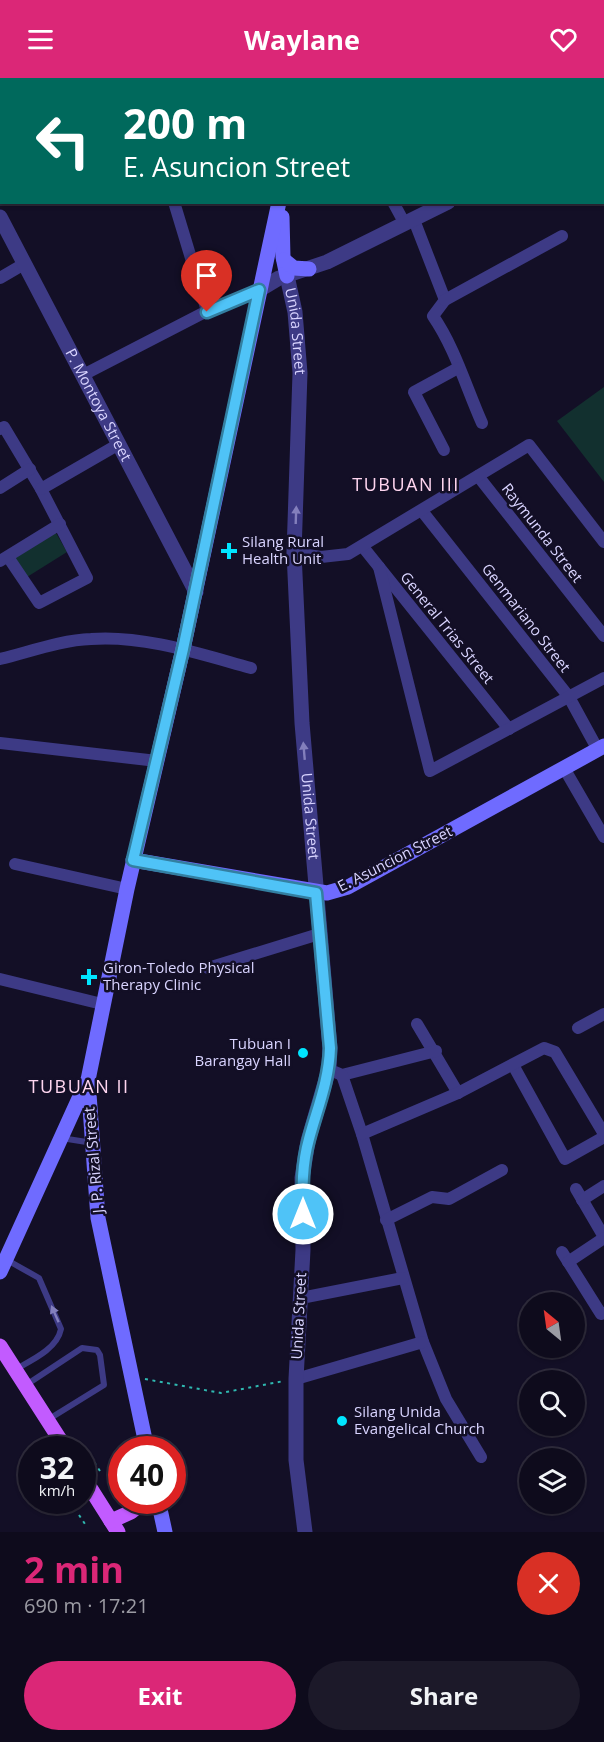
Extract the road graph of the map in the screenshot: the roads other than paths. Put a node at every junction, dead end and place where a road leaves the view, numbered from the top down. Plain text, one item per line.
1 (175, 204) edge
2 (267, 204) edge
3 (280, 204) edge
4 (280, 204) edge
5 (395, 204) edge
6 (444, 204) edge
7 (0, 218) edge
8 (409, 222) junction
9 (272, 235) junction
10 (562, 236) dead end
11 (284, 260) junction
12 (24, 264) junction
13 (265, 265) junction
14 (309, 269) junction
15 (283, 277) junction
16 (0, 278) edge
17 (259, 290) junction
18 (445, 300) junction
19 (207, 312) junction
20 (458, 368) junction
21 (82, 375) junction
22 (482, 423) dead end
23 (0, 429) edge
24 (119, 444) junction
25 (444, 450) dead end
26 (30, 469) junction
27 (478, 476) junction
28 (0, 488) edge
29 (41, 489) junction
30 (422, 511) junction
31 (60, 524) junction
32 (604, 542) edge
33 (363, 547) junction
34 (294, 553) junction
35 (4, 559) edge
36 (379, 567) junction
37 (196, 592) junction
38 (604, 636) edge
39 (183, 649) junction
40 (0, 659) edge
41 (251, 668) dead end
42 (604, 678) edge
43 (568, 697) junction
44 (509, 729) junction
45 (0, 743) edge
46 (601, 748) edge
47 (157, 761) junction
48 (564, 768) junction
49 (604, 837) edge
50 (133, 860) junction
51 (15, 864) dead end
52 (127, 888) junction
53 (316, 893) junction
54 (319, 934) junction
55 (208, 968) dead end
56 (0, 979) edge
57 (102, 1004) junction
58 (604, 1014) edge
59 (417, 1024) dead end
60 (578, 1028) dead end
61 (436, 1051) junction
62 (513, 1065) junction
63 (336, 1072) junction
64 (88, 1080) junction
65 (458, 1093) junction
66 (362, 1134) junction
67 (604, 1135) edge
68 (61, 1137) junction
69 (93, 1143) junction
70 (502, 1170) dead end
71 (604, 1186) edge
72 (386, 1220) junction
73 (604, 1237) edge
74 (3, 1265) edge
75 (403, 1278) junction
76 (301, 1298) junction
77 (603, 1313) edge
78 (423, 1342) junction
79 (0, 1346) edge
80 (16, 1370) junction
81 (296, 1378) junction
82 (26, 1385) junction
83 (49, 1420) junction
84 (58, 1436) edge
85 (144, 1436) edge
86 (481, 1457) dead end
87 (96, 1497) edge
88 (129, 1514) edge
89 (161, 1514) edge
90 (114, 1526) edge
91 (165, 1532) edge
92 (305, 1532) edge

1 - 19 street
2 - 9 main road
3 - 9 main road, J. P. Rizal Street
4 - 11 main road
5 - 8 street
6 - 8 street
7 - 12 street, P. Montoya Street
8 - 14 street
8 - 18 street
9 - 13 main road, J. P. Rizal Street
10 - 18 street
11 - 14 main road
11 - 15 main road
12 - 16 street
12 - 21 street, P. Montoya Street
13 - 15 street
13 - 17 main road, J. P. Rizal Street
14 - 15 street
15 - 17 street
34 -> 15 street, Unida Street
17 - 19 street
17 - 37 main road, J. P. Rizal Street
18 - 20 street
19 - 21 street
20 - 22 street
20 - 25 street
21 - 24 street, P. Montoya Street
23 - 26 street
24 - 29 street
24 - 37 street, P. Montoya Street
26 - 28 street
26 - 29 street
27 - 30 street
27 - 32 street
27 - 38 street, Raymunda Street
29 - 31 street
30 - 33 street
30 - 43 street, Genmariano Street
31 - 35 street
31 - 35 street
33 - 34 street
33 - 36 street, General Trias Street
53 -> 34 street, Unida Street
36 - 44 street, General Trias Street
36 - 44 street
37 - 39 main road, J. P. Rizal Street
39 - 40 street
39 - 41 street
39 - 47 main road, J. P. Rizal Street
42 - 43 street
43 - 44 street
43 - 46 street, Genmariano Street
45 - 47 street
46 - 48 main road, E. Asuncion Street
47 - 50 main road, J. P. Rizal Street
48 - 49 street
48 - 53 main road, E. Asuncion Street
50 - 52 main road, J. P. Rizal Street
50 - 53 main road, E. Asuncion Street
51 - 52 street
52 - 57 main road, J. P. Rizal Street
53 - 54 street, Unida Street
54 - 55 street
54 - 63 street, Unida Street
56 - 57 street
57 - 64 main road, J. P. Rizal Street
58 - 60 street
59 - 61 street
61 - 63 street
61 - 65 street
62 - 65 street
62 - 67 street
62 - 67 street
63 - 66 street
63 - 76 street, Unida Street
64 - 68 main road
64 - 69 main road, J. P. Rizal Street
65 - 66 street
66 - 72 street
68 - 69 lane
68 - 74 main road
69 - 85 main road, J. P. Rizal Street
70 - 72 street
71 - 73 street
72 - 75 street
73 - 77 street
80 -> 74 lane
75 - 76 street
75 - 78 street
76 - 81 street, Unida Street
78 - 81 street
78 - 86 street
79 - 80 main road
80 - 82 main road
81 - 92 street, Unida Street
82 - 83 main road
82 - 83 lane
83 - 84 main road
87 - 90 main road
88 - 90 main road
89 - 91 main road

